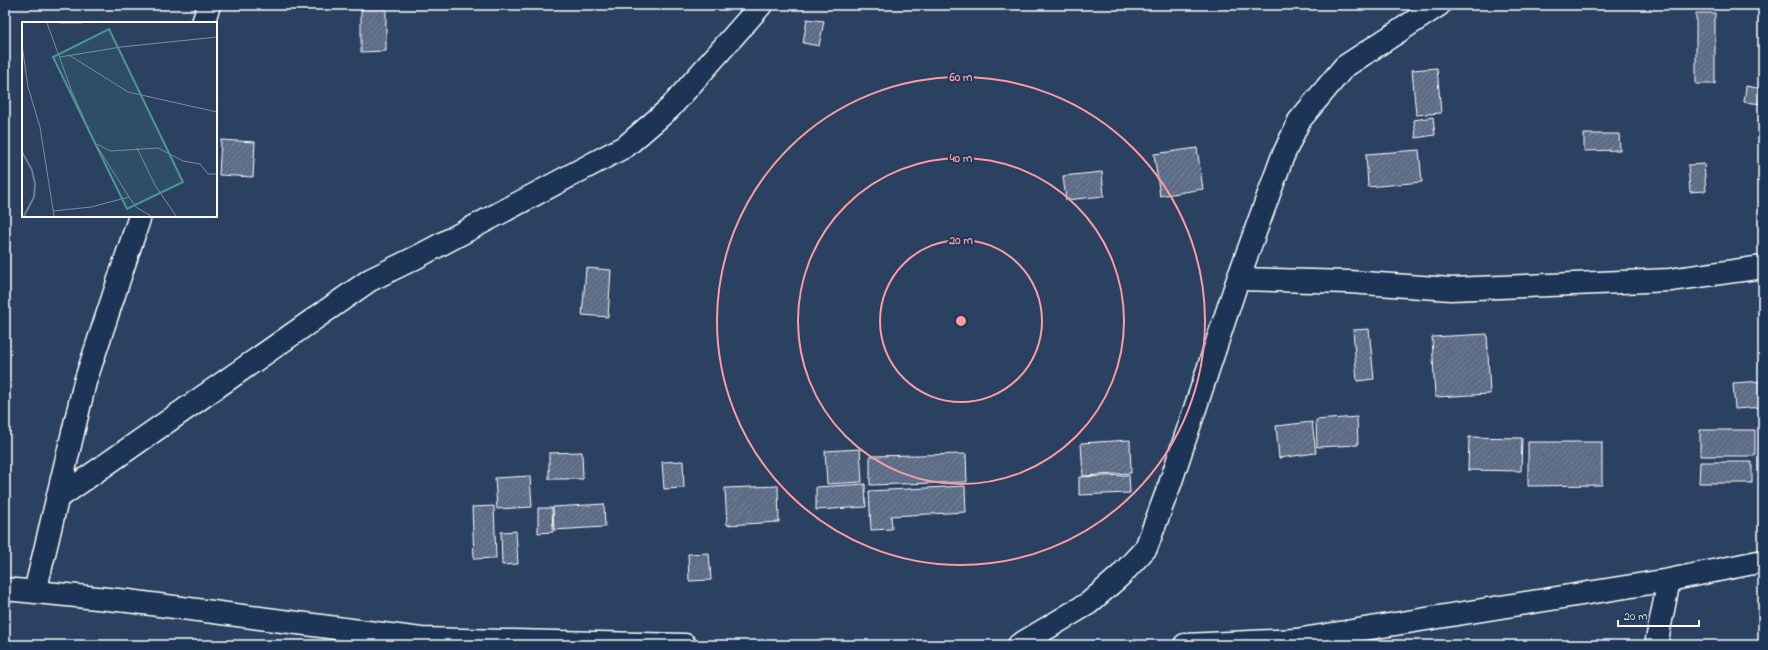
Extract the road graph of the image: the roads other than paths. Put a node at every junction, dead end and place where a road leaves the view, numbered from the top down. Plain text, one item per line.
1 (209, 5) edge
2 (761, 5) edge
3 (1439, 5) edge
4 (203, 22) edge
5 (140, 217) edge
6 (1763, 267) edge
7 (1238, 279) junction
8 (58, 498) junction
9 (1763, 561) edge
10 (1669, 580) junction
11 (5, 589) edge
12 (35, 592) junction
13 (685, 645) edge
14 (1019, 645) edge
15 (1185, 645) edge
16 (1656, 645) edge

1 - 4 street
2 - 8 street
3 - 7 street
5 - 8 street
6 - 7 street
7 - 14 street
8 - 12 street
9 - 10 street
10 - 15 street
10 - 16 street
11 - 12 street
12 - 13 street

